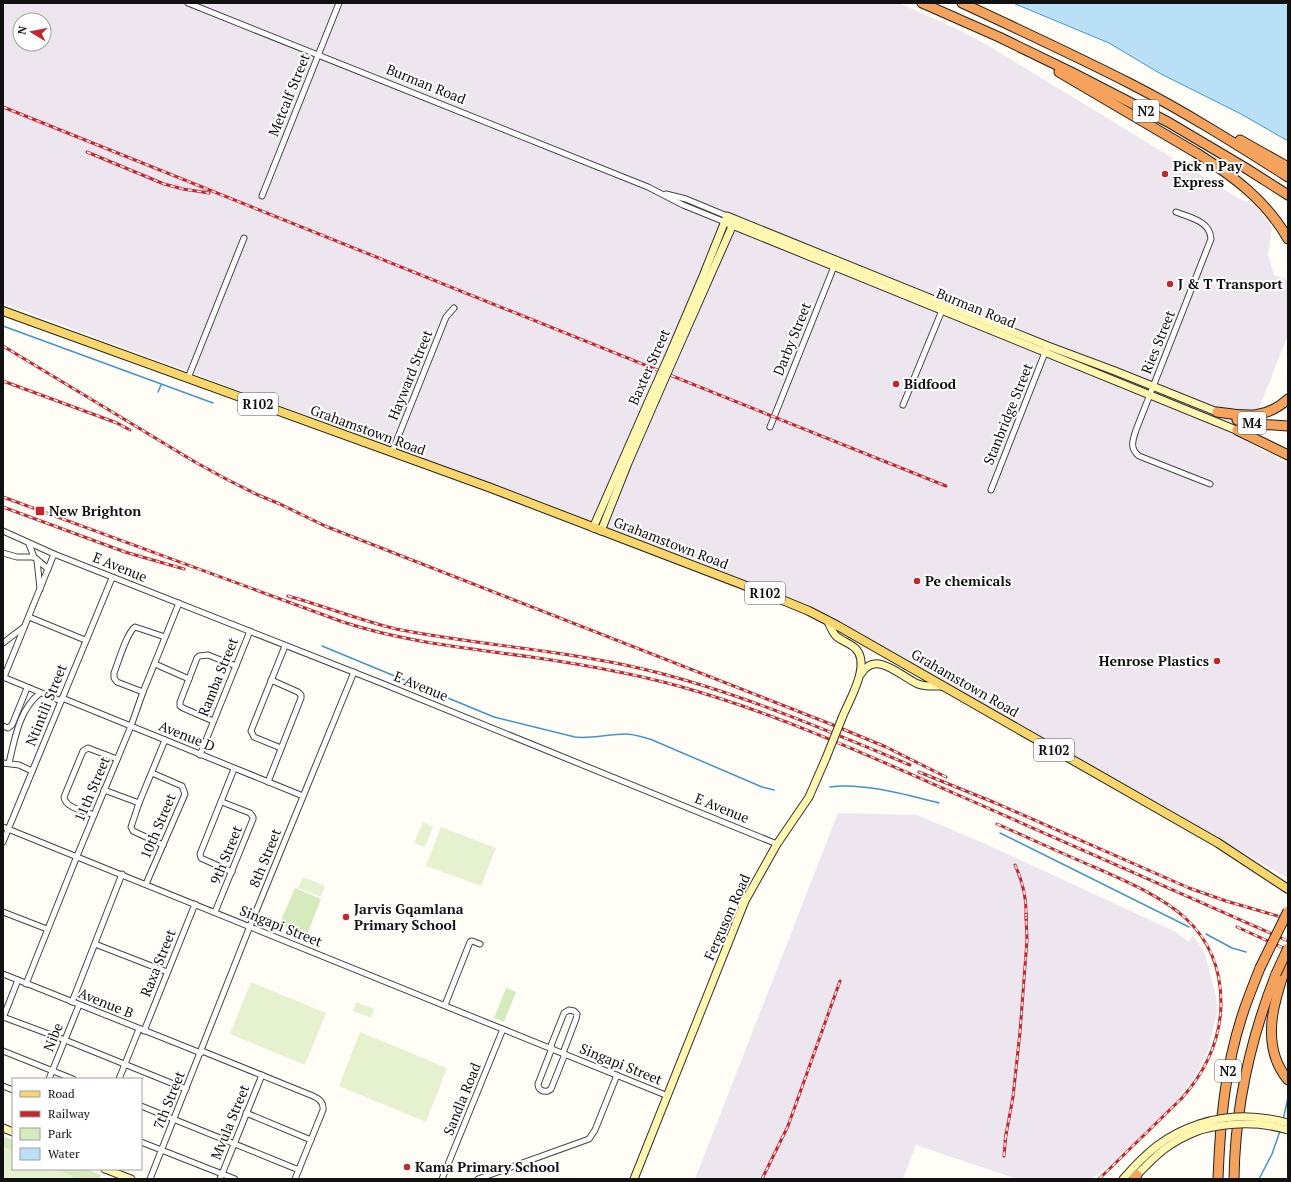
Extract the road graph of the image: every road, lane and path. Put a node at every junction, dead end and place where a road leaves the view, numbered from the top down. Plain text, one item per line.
1 (188, 3) edge
2 (339, 3) edge
3 (922, 3) edge
4 (962, 3) edge
5 (999, 37) junction
6 (318, 55) junction
7 (1130, 84) junction
8 (1288, 167) edge
9 (1288, 177) edge
10 (1288, 195) edge
11 (262, 196) dead end
12 (1176, 212) dead end
13 (726, 219) junction
14 (734, 222) junction
15 (244, 238) dead end
16 (1288, 239) edge
17 (836, 263) junction
18 (943, 307) junction
19 (454, 308) dead end
20 (3, 311) edge
21 (1047, 349) junction
22 (670, 359) junction
23 (188, 378) junction
24 (1154, 386) junction
25 (1150, 395) junction
26 (652, 399) junction
27 (1288, 399) edge
28 (903, 405) dead end
29 (1217, 412) junction
30 (1288, 426) edge
31 (770, 427) dead end
32 (1237, 430) junction
33 (1288, 450) edge
34 (392, 452) junction
35 (1288, 455) edge
36 (1210, 484) dead end
37 (991, 490) dead end
38 (593, 528) junction
39 (3, 531) edge
40 (601, 531) junction
41 (29, 544) junction
42 (3, 553) edge
43 (54, 554) junction
44 (36, 559) junction
45 (48, 569) junction
46 (112, 578) junction
47 (40, 589) junction
48 (178, 603) junction
49 (29, 617) junction
50 (827, 620) junction
51 (25, 627) junction
52 (250, 631) junction
53 (165, 637) junction
54 (85, 640) junction
55 (3, 643) edge
56 (285, 646) junction
57 (155, 664) junction
58 (236, 666) junction
59 (354, 672) junction
60 (860, 674) junction
61 (3, 677) edge
62 (189, 679) junction
63 (271, 680) junction
64 (944, 686) junction
65 (27, 688) junction
66 (143, 692) junction
67 (40, 693) junction
68 (24, 695) junction
69 (61, 700) junction
70 (30, 703) junction
71 (213, 721) junction
72 (3, 726) edge
73 (131, 726) junction
74 (165, 740) junction
75 (281, 748) junction
76 (200, 755) junction
77 (117, 759) junction
78 (3, 763) edge
79 (9, 763) junction
80 (234, 768) junction
81 (32, 770) junction
82 (152, 773) junction
83 (268, 782) junction
84 (104, 790) junction
85 (303, 796) junction
86 (222, 802) junction
87 (139, 803) junction
88 (94, 814) junction
89 (6, 828) edge
90 (3, 842) edge
91 (163, 844) junction
92 (778, 844) junction
93 (77, 856) junction
94 (232, 872) junction
95 (122, 874) junction
96 (146, 884) junction
97 (1288, 889) edge
98 (195, 904) junction
99 (1288, 911) edge
100 (3, 912) edge
101 (215, 912) junction
102 (250, 926) junction
103 (47, 930) junction
104 (95, 944) junction
105 (480, 944) dead end
106 (1288, 948) edge
107 (1288, 961) edge
108 (167, 972) junction
109 (3, 974) edge
110 (1279, 976) junction
111 (18, 980) junction
112 (26, 984) junction
113 (72, 1002) junction
114 (79, 1005) junction
115 (445, 1005) junction
116 (1242, 1014) junction
117 (3, 1017) edge
118 (503, 1029) junction
119 (142, 1030) junction
120 (65, 1040) junction
121 (551, 1048) junction
122 (3, 1051) edge
123 (201, 1052) junction
124 (564, 1053) junction
125 (125, 1064) junction
126 (52, 1071) junction
127 (262, 1075) junction
128 (617, 1075) junction
129 (49, 1078) edge
130 (70, 1078) edge
131 (119, 1078) edge
132 (1288, 1080) edge
133 (186, 1089) junction
134 (668, 1096) junction
135 (142, 1106) edge
136 (246, 1113) junction
137 (174, 1120) junction
138 (1288, 1123) edge
139 (1199, 1127) junction
140 (1288, 1130) edge
141 (311, 1140) junction
142 (142, 1142) edge
143 (234, 1145) junction
144 (162, 1150) junction
145 (108, 1170) edge
146 (299, 1170) junction
147 (221, 1176) edge
148 (1135, 1178) edge
149 (130, 1179) edge
150 (150, 1179) edge
151 (235, 1179) edge
152 (295, 1179) edge
153 (442, 1179) edge
154 (478, 1179) edge
155 (634, 1179) edge
156 (1123, 1179) edge
157 (1212, 1179) edge
158 (1218, 1179) edge
159 (1234, 1179) edge

1 - 6 street, Burman Road
2 - 6 street, Metcalf Street
3 - 5 highway, N2
4 - 7 highway, N2
5 - 10 highway, N2
5 - 16 highway
6 - 11 street, Metcalf Street
6 - 13 street, Burman Road
7 - 8 highway
7 - 9 highway, N2
12 - 24 street, Ries Street
13 - 14 main road, Burman Road / M4
13 - 22 main road, Baxter Street
14 - 17 main road, Burman Road / M4
14 - 22 main road, Baxter Street
15 - 23 street
17 - 18 main road, Burman Road / M4
17 - 31 street, Darby Street
18 - 21 main road, Burman Road / M4
18 - 28 street
19 - 34 street, Hayward Street
20 - 23 main road, Grahamstown Road / R102
21 - 24 main road, Burman Road / M4
21 - 25 main road, Burman Road / M4
21 - 37 street, Stanbridge Street
22 - 26 main road, Baxter Street, bridge
23 - 34 main road, Grahamstown Road / R102
24 - 25 street, Ries Street
24 - 29 main road, Burman Road / M4
25 - 32 main road, Burman Road / M4
25 - 36 street, Ries Street
26 - 38 main road, Baxter Street
26 - 40 main road, Baxter Street
27 - 29 highway
29 - 30 highway, Burman Road / M4
32 - 33 main road, Burman Road / M4
32 - 35 highway
34 - 38 main road, Grahamstown Road / R102
38 - 40 main road, Grahamstown Road / R102
39 - 41 street, E Avenue
40 - 50 main road, Grahamstown Road / R102
41 - 43 street, E Avenue
41 - 44 street
42 - 44 street
43 - 45 street
43 - 46 street, E Avenue
44 - 45 street
44 - 47 street
45 - 47 street
46 - 48 street, E Avenue
46 - 54 street, Ntintili Street
47 - 49 street
48 - 52 street, E Avenue
48 - 53 street, 11th Street
49 - 51 street
49 - 54 street
50 - 60 main road, Ferguson Road
50 - 64 main road, Grahamstown Road / R102
51 - 55 street
51 - 61 street
52 - 56 street, E Avenue
52 - 58 street, Ramba Street
53 - 57 street, 11th Street
53 - 66 street
54 - 69 street, Ntintili Street
56 - 59 street, E Avenue
56 - 63 street
57 - 62 street
57 - 66 street, 11th Street
58 - 62 street
58 - 71 street, Ramba Street
59 - 85 street, 8th Street
59 - 92 street, E Avenue
60 - 64 main road
60 - 92 main road, Ferguson Road, bridge
61 - 65 street, Avenue D
62 - 71 street
63 - 75 street
63 - 75 street
64 - 97 main road, Grahamstown Road / R102
65 - 67 street, Avenue D
65 - 68 street
66 - 73 street, 11th Street
67 - 69 street, Avenue D
67 - 70 street
68 - 70 street
68 - 72 street
69 - 73 street, Avenue D
69 - 81 street, Ntintili Street
70 - 79 street
71 - 76 street, Ramba Street
73 - 74 street, Avenue D
73 - 77 street, 11th Street
74 - 76 street, Avenue D
74 - 82 street
75 - 83 street
76 - 80 street, Avenue D
77 - 84 street, 11th Street
77 - 88 street
78 - 79 street
79 - 81 street
80 - 83 street, Avenue D
80 - 86 street
81 - 89 street, Ntintili Street
82 - 87 street
82 - 91 street, 10th Street
83 - 85 street, Avenue D
84 - 87 street
84 - 88 street, 11th Street
85 - 102 street, 8th Street
86 - 94 street, 9th Street
86 - 94 street
87 - 91 street
88 - 93 street, 11th Street
89 - 90 street, Ntintili Street
89 - 93 street, Singapi Street
91 - 96 street, 10th Street
92 - 134 main road, Ferguson Road
93 - 95 street, Singapi Street
93 - 103 street, 11th Street
94 - 101 street, 9th Street
95 - 96 street, Singapi Street
95 - 104 street
96 - 98 street, Singapi Street
98 - 101 street, Singapi Street
98 - 108 street, Raxa Street
99 - 116 highway, N2, bridge
100 - 103 street
101 - 102 street, Singapi Street
102 - 115 street, Singapi Street
102 - 123 street, 8th Street
103 - 112 street, 11th Street
104 - 108 street
104 - 113 street
105 - 115 street
106 - 110 highway, N2, bridge
107 - 110 highway
108 - 119 street, Raxa Street
109 - 111 street, Avenue B
110 - 132 highway
110 - 159 highway, N2
111 - 112 street, Avenue B
111 - 117 street
112 - 113 street, Avenue B
113 - 114 street, Avenue B
114 - 119 street, Avenue B
114 - 120 street, Nibe
115 - 118 street, Singapi Street
116 - 157 highway
116 - 158 highway, N2
117 - 120 street
118 - 121 street, Singapi Street
118 - 153 street, Sandla Road
119 - 123 street, Avenue B
119 - 125 street
120 - 125 street
120 - 126 street, Nibe
121 - 124 street, Singapi Street
121 - 124 street, Singapi Street
121 - 124 street, Singapi Street
122 - 126 street
123 - 127 street, Avenue B
123 - 133 street, 7th Street
124 - 128 street, Singapi Street
125 - 131 street
125 - 133 street
126 - 129 street, Nibe
126 - 130 street
127 - 136 street, Mvula Street
127 - 141 street, Avenue B
128 - 134 street, Singapi Street
128 - 154 street
133 - 137 street, 7th Street
134 - 155 main road, Ferguson Road
135 - 137 street
136 - 141 street
136 - 143 street, Mvula Street
137 - 143 street
137 - 144 street, 7th Street
138 - 139 main road, bridge
139 - 140 main road, bridge
139 - 148 main road
139 - 156 main road
141 - 146 street
142 - 144 street
143 - 146 street
143 - 147 street, Mvula Street
144 - 147 street
144 - 150 street, 7th Street
145 - 149 main road
146 - 152 street
147 - 151 street

